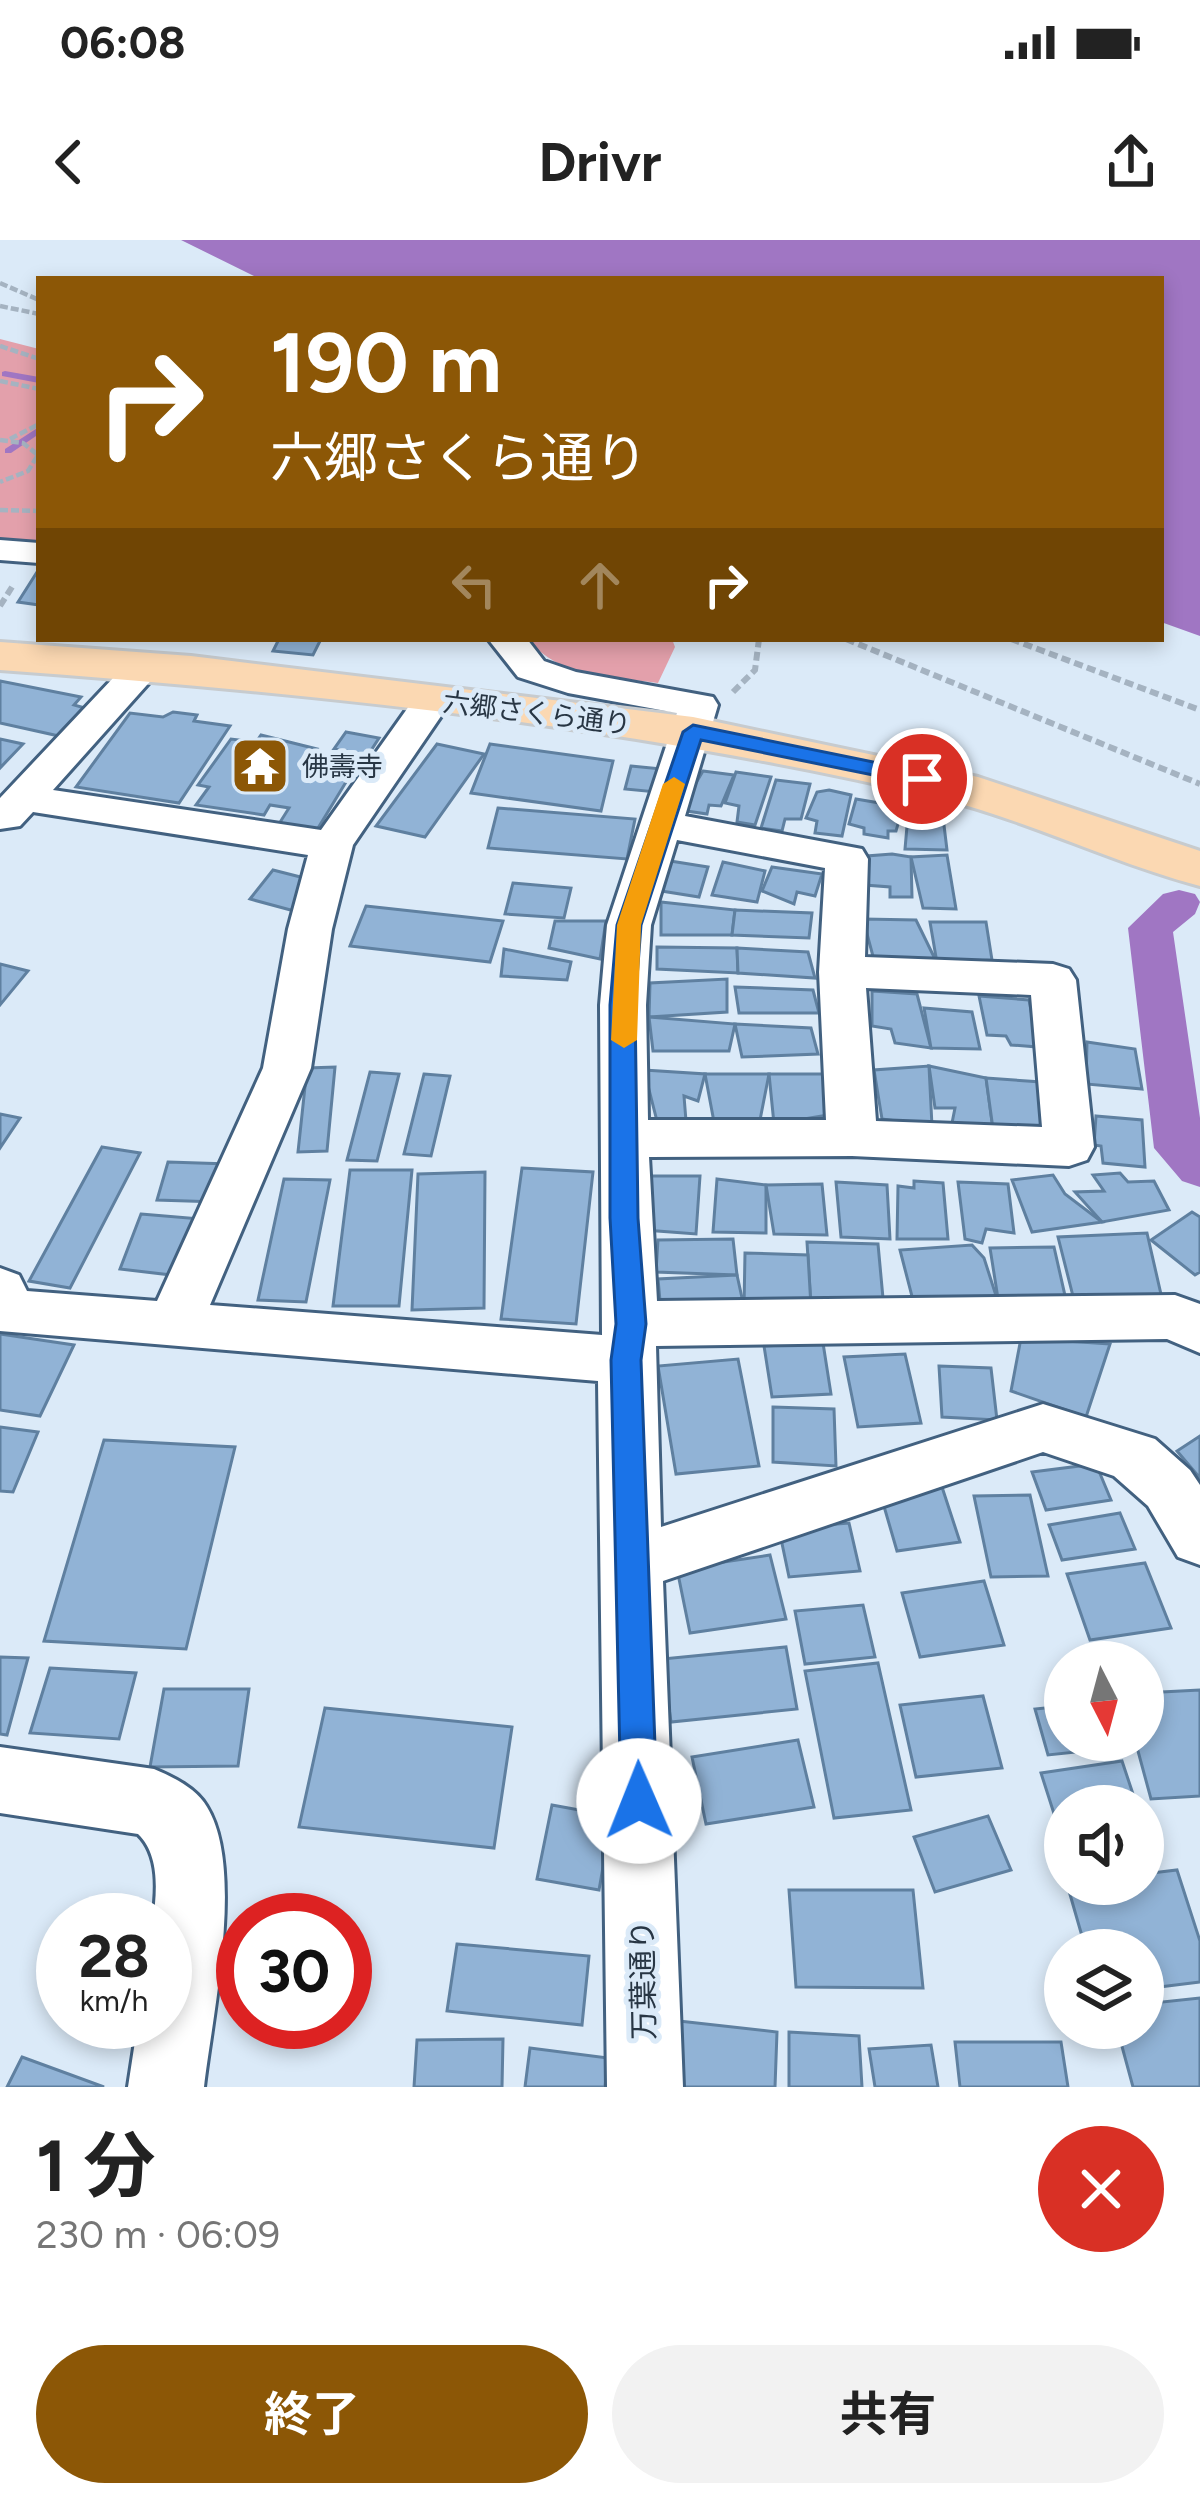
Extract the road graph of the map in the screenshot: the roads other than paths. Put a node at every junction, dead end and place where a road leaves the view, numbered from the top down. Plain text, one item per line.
1 (0, 550) edge
2 (36, 553) edge
3 (509, 642) edge
4 (0, 656) edge
5 (144, 667) junction
6 (433, 700) junction
7 (696, 719) junction
8 (11, 810) edge
9 (659, 824) junction
10 (332, 844) junction
11 (1200, 869) edge
12 (842, 972) junction
13 (627, 1138) junction
14 (852, 1138) junction
15 (0, 1290) edge
16 (173, 1326) junction
17 (1200, 1331) edge
18 (628, 1342) junction
19 (1200, 1538) edge
20 (633, 1563) junction
21 (0, 1780) edge
22 (166, 2087) edge
23 (646, 2087) edge

1 - 2 street
3 - 7 street
4 - 5 main road, 六郷さくら通り
5 - 6 main road, 六郷さくら通り
5 - 8 street
6 - 7 main road, 六郷さくら通り
6 - 10 street
7 - 9 street, 万葉通り
7 - 11 main road, 六郷さくら通り
8 - 10 street
9 - 12 street
9 - 13 street, 万葉通り
10 - 16 street
12 - 14 street
12 - 14 street
13 - 14 street
13 - 18 street, 万葉通り
15 - 16 street
16 - 18 street
17 - 18 street
18 - 20 street, 万葉通り
19 - 20 street
20 - 23 street, 万葉通り
21 - 22 street

